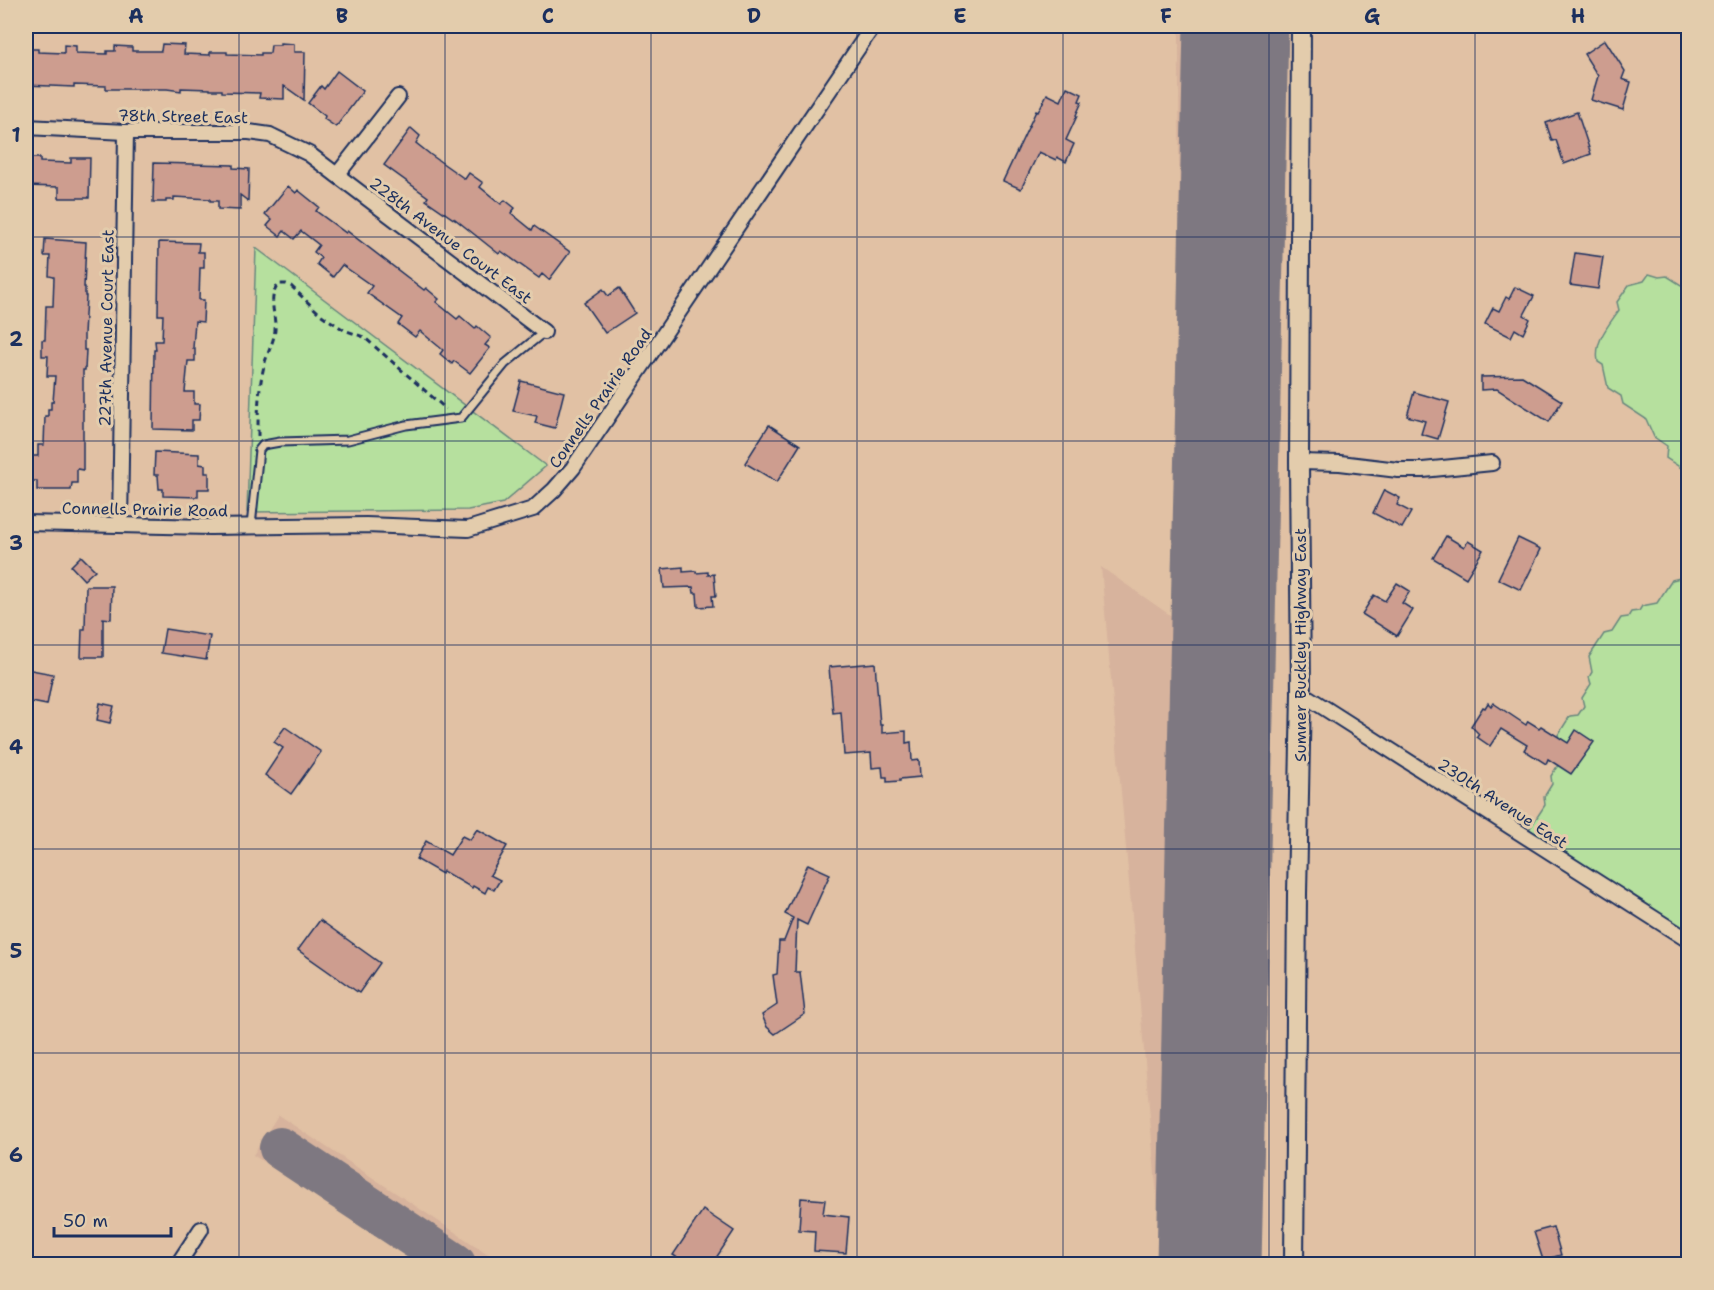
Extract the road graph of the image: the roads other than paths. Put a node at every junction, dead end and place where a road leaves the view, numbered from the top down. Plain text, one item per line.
1 (873, 26) edge
2 (1301, 26) edge
3 (398, 97) dead end
4 (26, 128) edge
5 (126, 132) junction
6 (337, 175) junction
7 (544, 332) joint
8 (1299, 462) junction
9 (1492, 463) dead end
10 (26, 523) edge
11 (120, 525) junction
12 (251, 526) junction
13 (1301, 693) junction
14 (1689, 940) edge
15 (201, 1229) dead end
16 (178, 1264) edge
17 (1294, 1264) edge

1 - 12 street, Connells Prairie Road
2 - 8 street, Sumner Buckley Highway East
3 - 6 street
4 - 5 street, 78th Street East
5 - 6 street, 78th Street East
5 - 11 street, 227th Avenue Court East
6 - 7 street, 228th Avenue Court East
7 - 12 lane
8 - 9 street
8 - 13 street, Sumner Buckley Highway East
10 - 11 street, Connells Prairie Road
11 - 12 street, Connells Prairie Road
13 - 14 street, 230th Avenue East
13 - 17 street, Sumner Buckley Highway East
15 - 16 street

